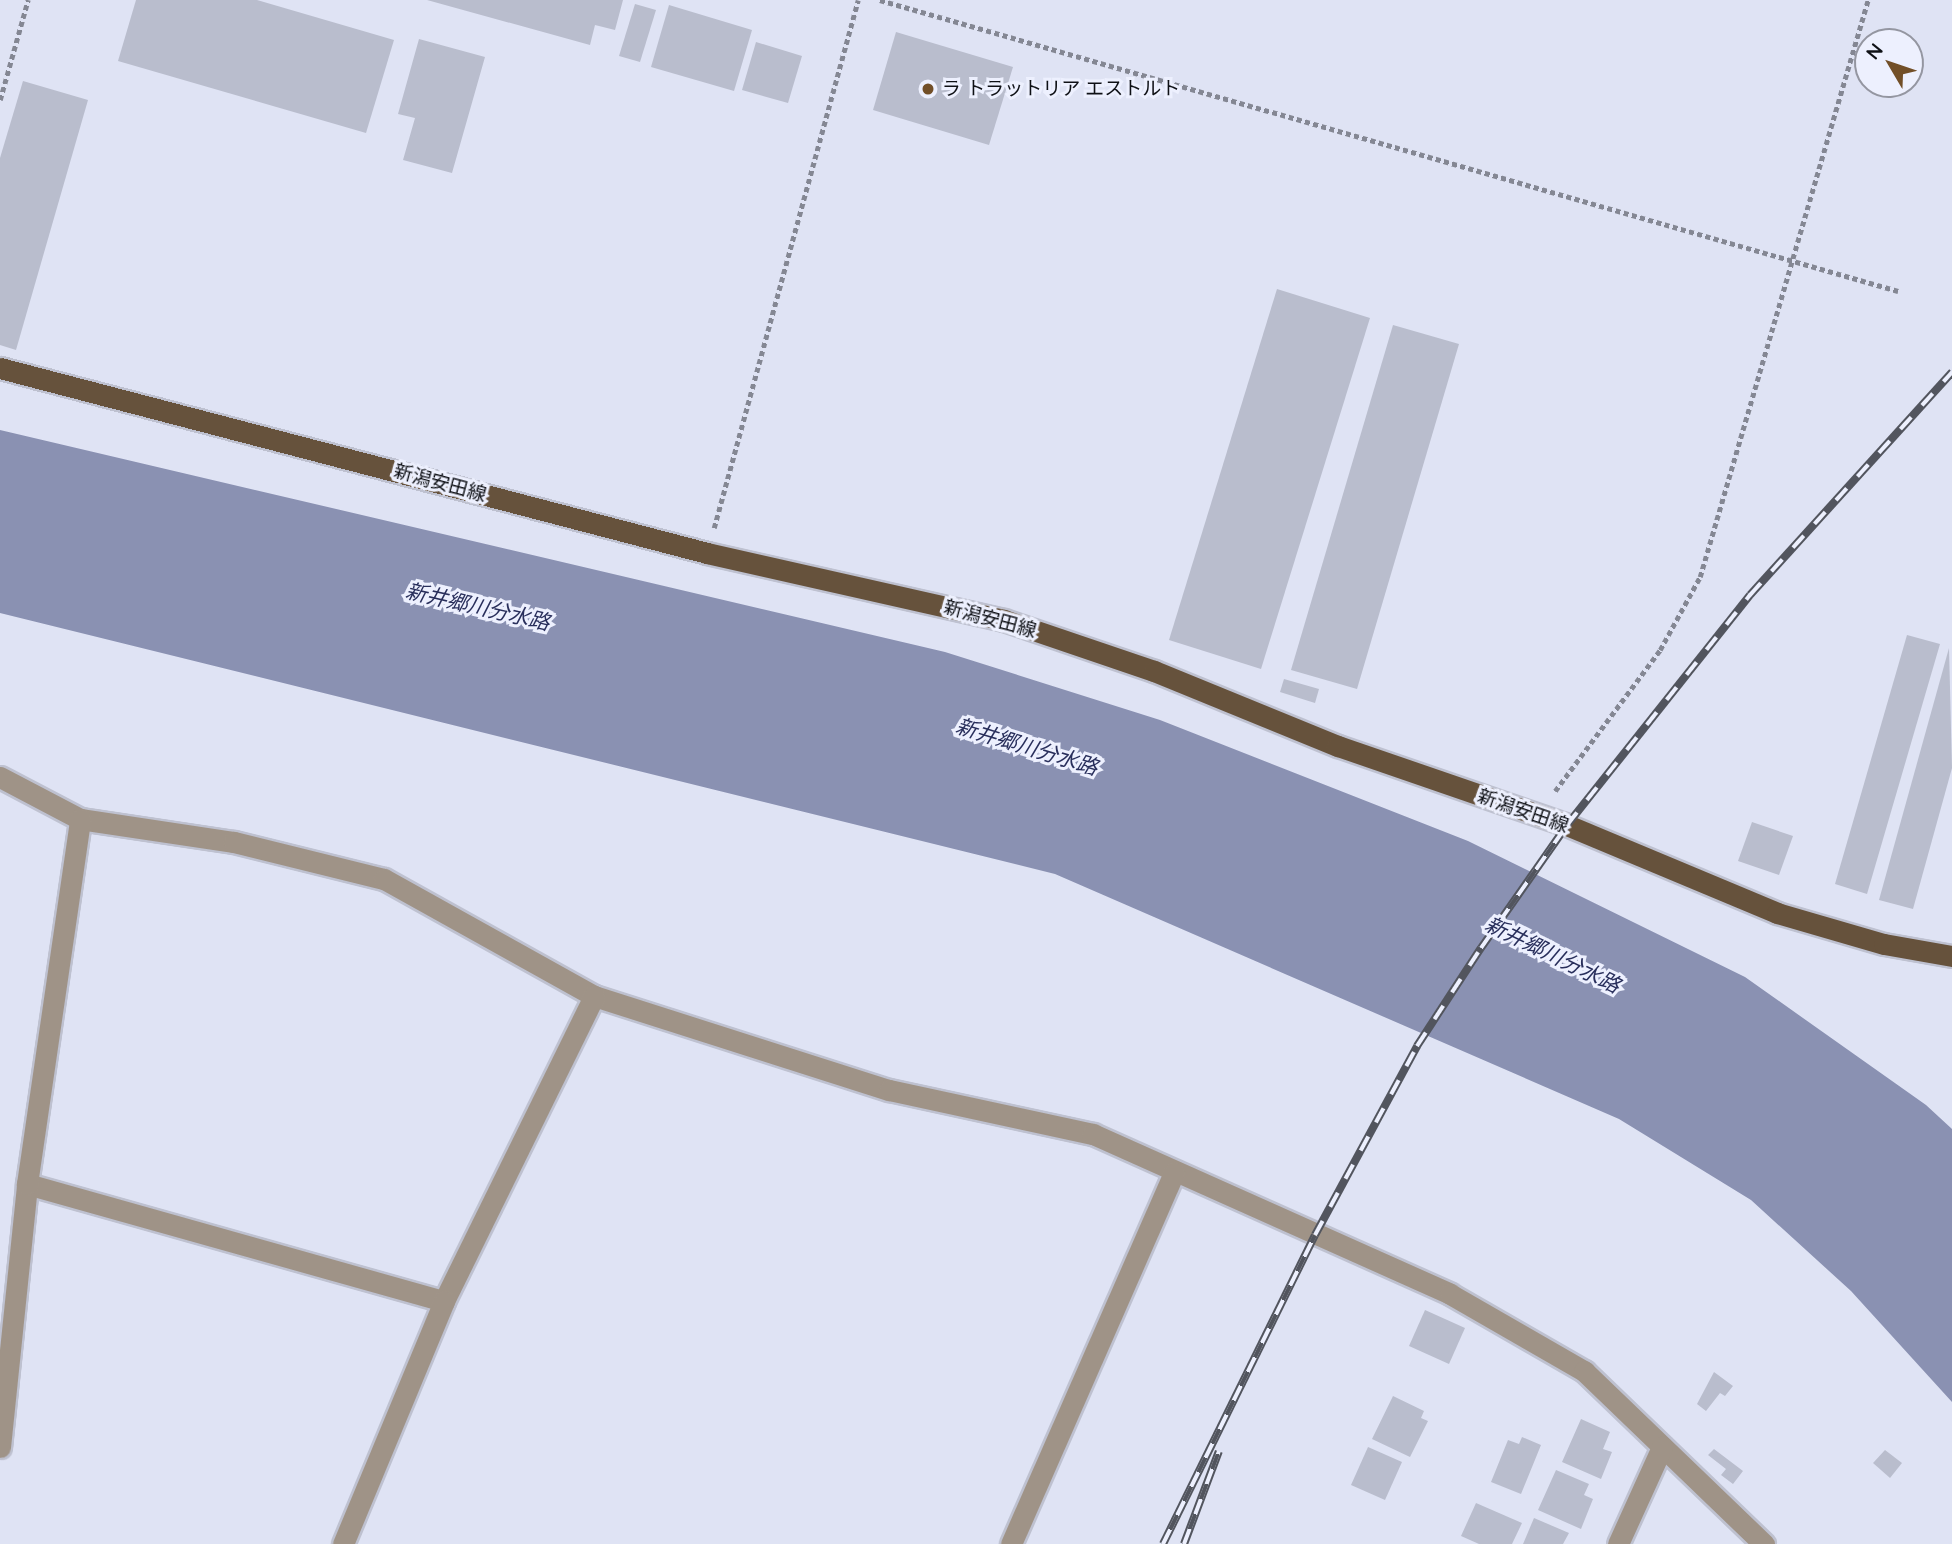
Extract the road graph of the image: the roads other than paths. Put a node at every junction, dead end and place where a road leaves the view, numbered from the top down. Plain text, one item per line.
1 (0, 368) edge
2 (0, 777) edge
3 (80, 819) junction
4 (1952, 956) edge
5 (594, 996) junction
6 (1174, 1172) junction
7 (27, 1184) junction
8 (444, 1301) junction
9 (0, 1447) edge
10 (1662, 1447) junction
11 (343, 1544) edge
12 (1011, 1544) edge
13 (1618, 1544) edge
14 (1764, 1544) edge

1 - 4 main road, 新潟安田線
2 - 3 street
3 - 5 street
3 - 7 street
5 - 6 street
5 - 8 street
6 - 10 street
6 - 12 street
7 - 8 street
7 - 9 street
8 - 11 street
10 - 13 street
10 - 14 street

